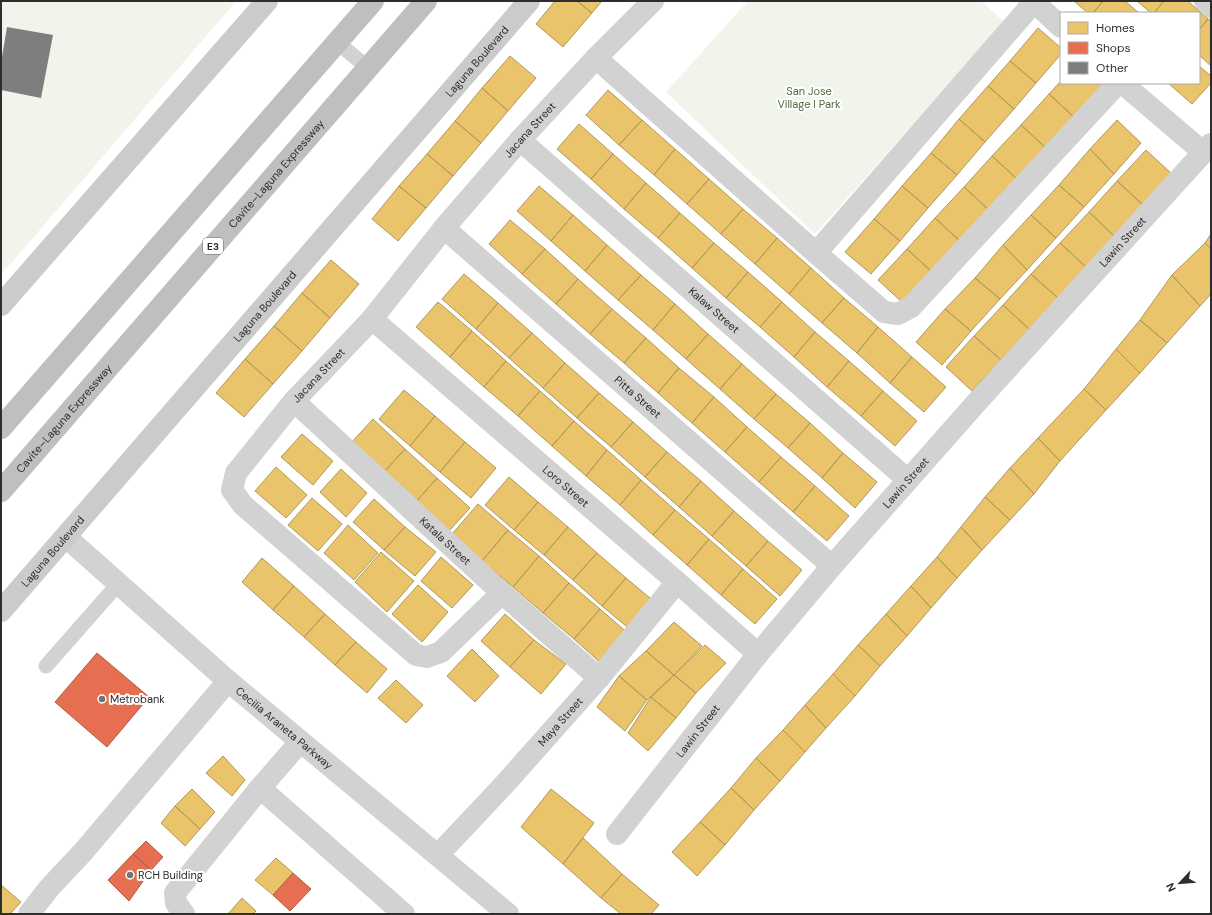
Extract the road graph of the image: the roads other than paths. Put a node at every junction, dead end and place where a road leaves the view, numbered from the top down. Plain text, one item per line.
1 (267, 1) edge
2 (373, 1) edge
3 (426, 1) edge
4 (529, 1) edge
5 (653, 1) edge
6 (1034, 1) edge
7 (1205, 1) edge
8 (1211, 6) edge
9 (1060, 26) edge
10 (337, 42) junction
11 (596, 58) junction
12 (368, 68) junction
13 (1117, 84) edge
14 (1123, 84) edge
15 (520, 140) junction
16 (1207, 148) edge
17 (444, 228) junction
18 (816, 253) junction
19 (1, 305) edge
20 (372, 319) junction
21 (294, 401) junction
22 (1, 428) edge
23 (908, 480) junction
24 (1, 491) edge
25 (66, 537) junction
26 (832, 566) junction
27 (678, 582) junction
28 (118, 583) junction
29 (502, 593) junction
30 (1, 611) edge
31 (758, 654) junction
32 (46, 666) dead end
33 (599, 678) junction
34 (228, 681) junction
35 (300, 742) junction
36 (260, 788) junction
37 (617, 834) dead end
38 (438, 855) junction
39 (29, 914) edge
40 (184, 914) edge
41 (404, 914) edge
42 (508, 914) edge

1 - 19 main road
2 - 10 highway
3 - 12 highway, Cavite–Laguna Expressway / E3
4 - 25 main road, Laguna Boulevard
5 - 11 street, Jacana Street
6 - 9 street
6 - 18 street
7 - 8 street
10 - 12 lane
10 - 22 highway
11 - 15 street, Jacana Street
11 - 18 street
12 - 24 highway, Cavite–Laguna Expressway / E3
13 - 18 street
14 - 16 street
15 - 17 street, Jacana Street
15 - 23 street, Kalaw Street
16 - 23 street, Lawin Street
17 - 20 street, Jacana Street
17 - 26 street, Pitta Street
20 - 21 street, Jacana Street
20 - 27 street, Loro Street
21 - 29 street, Katala Street
21 - 29 street, Jacana Street
23 - 26 street, Lawin Street
25 - 28 street, Cecilia Araneta Parkway
25 - 30 main road, Laguna Boulevard
26 - 31 street, Lawin Street
27 - 31 street, Loro Street
27 - 33 street, Maya Street
28 - 32 lane
28 - 34 street, Cecilia Araneta Parkway
29 - 33 street, Katala Street
31 - 37 street, Lawin Street
33 - 38 street, Maya Street
34 - 35 street, Cecilia Araneta Parkway
34 - 39 street
35 - 36 street
35 - 38 street, Cecilia Araneta Parkway
36 - 40 street
36 - 41 street
38 - 42 street, Cecilia Araneta Parkway

